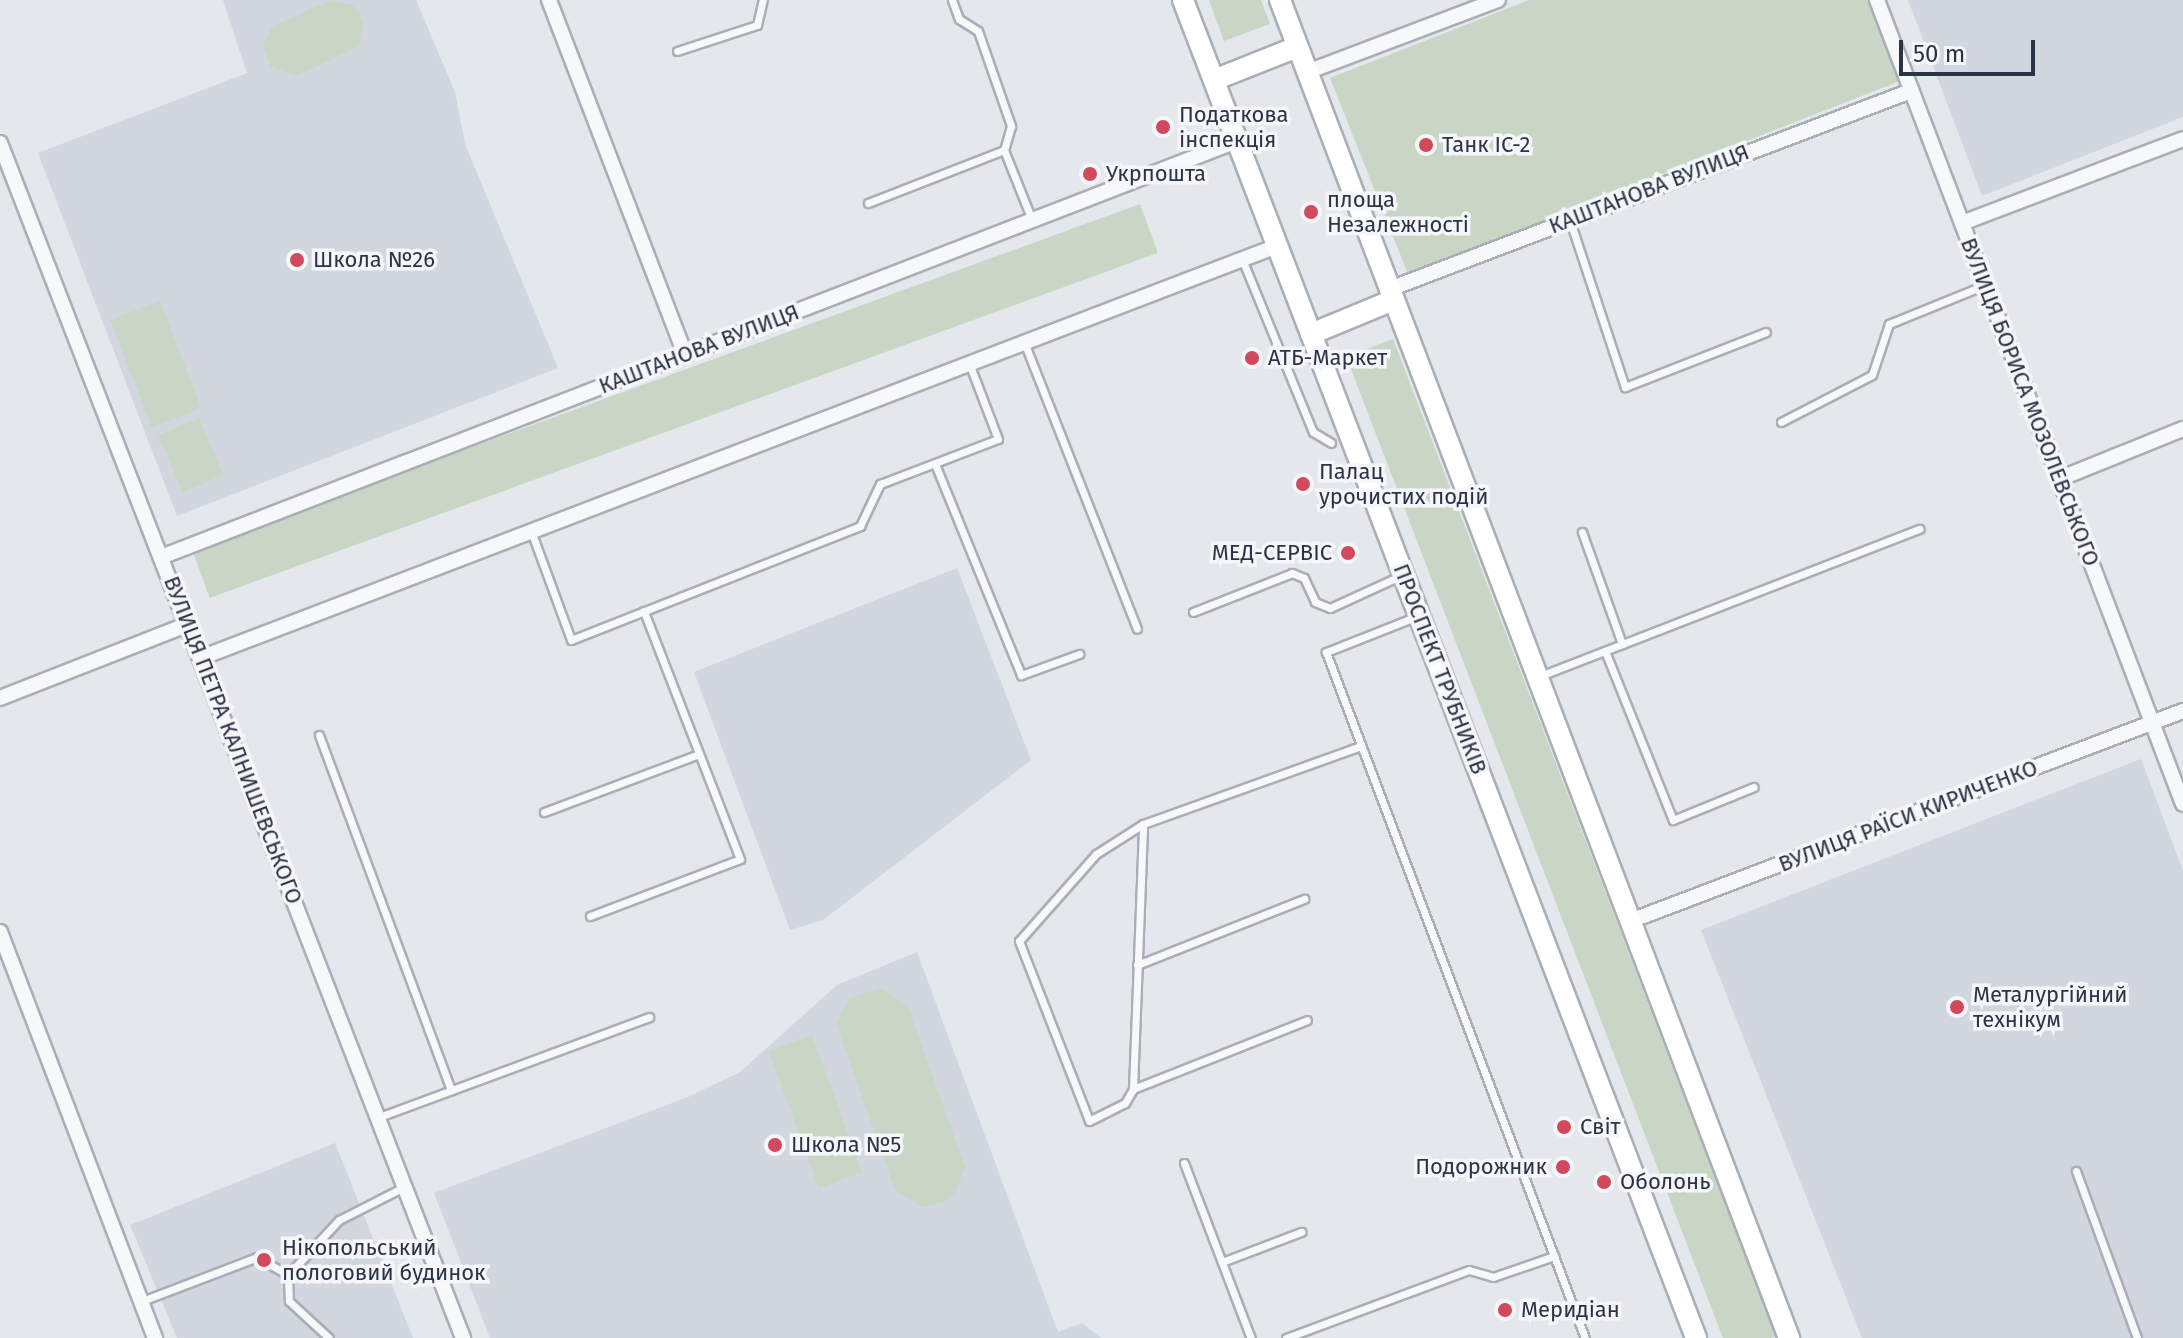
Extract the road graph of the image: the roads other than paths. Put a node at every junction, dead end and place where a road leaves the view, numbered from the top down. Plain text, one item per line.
1 (549, 0) edge
2 (763, 0) edge
3 (952, 0) edge
4 (1183, 0) edge
5 (1280, 0) edge
6 (1498, 0) edge
7 (1877, 0) edge
8 (1483, 3) edge
9 (1297, 47) junction
10 (677, 51) dead end
11 (1307, 72) junction
12 (1214, 80) junction
13 (1911, 91) junction
14 (2183, 139) edge
15 (1237, 141) junction
16 (0, 143) edge
17 (1004, 150) junction
18 (868, 203) dead end
19 (1570, 219) junction
20 (1032, 220) junction
21 (1962, 223) junction
22 (1277, 246) junction
23 (1242, 259) junction
24 (1985, 285) junction
25 (1389, 296) junction
26 (1766, 332) dead end
27 (1311, 334) junction
28 (1024, 342) junction
29 (685, 355) junction
30 (969, 363) junction
31 (1781, 422) dead end
32 (2183, 429) edge
33 (1331, 443) dead end
34 (935, 464) junction
35 (2059, 479) junction
36 (1919, 529) dead end
37 (531, 531) junction
38 (1582, 532) dead end
39 (161, 557) junction
40 (1404, 574) junction
41 (644, 611) junction
42 (1193, 612) dead end
43 (1419, 615) junction
44 (189, 624) junction
45 (1137, 629) dead end
46 (1622, 644) junction
47 (1605, 651) junction
48 (1079, 654) dead end
49 (203, 657) junction
50 (1538, 676) junction
51 (0, 698) edge
52 (2183, 711) edge
53 (2152, 723) junction
54 (319, 735) dead end
55 (1361, 746) junction
56 (699, 754) junction
57 (1754, 787) dead end
58 (2183, 804) edge
59 (544, 812) dead end
60 (1143, 824) junction
61 (1304, 899) dead end
62 (590, 916) dead end
63 (1633, 920) junction
64 (0, 932) edge
65 (1137, 965) junction
66 (649, 1017) dead end
67 (1307, 1020) dead end
68 (1133, 1089) junction
69 (451, 1090) junction
70 (379, 1117) junction
71 (1184, 1163) dead end
72 (2076, 1171) dead end
73 (406, 1186) junction
74 (1301, 1232) dead end
75 (1554, 1256) junction
76 (1222, 1262) junction
77 (288, 1275) junction
78 (141, 1302) junction
79 (155, 1338) edge
80 (329, 1338) edge
81 (463, 1338) edge
82 (1251, 1338) edge
83 (1286, 1338) edge
84 (1585, 1338) edge
85 (1696, 1338) edge
86 (1789, 1338) edge
87 (2137, 1338) edge

1 - 29 street
2 - 10 lane
3 - 17 lane
4 - 12 main road, ПРОСПЕКТ ТРУБНИКІВ
5 - 9 main road
6 - 8 street
7 - 13 street, ВУЛИЦЯ БОРИСА МОЗОЛЕВСЬКОГО
8 - 11 street
9 - 11 main road
9 - 12 main road
11 - 25 main road
12 - 15 main road, ПРОСПЕКТ ТРУБНИКІВ
13 - 19 street, КАШТАНОВА ВУЛИЦЯ
13 - 21 street, ВУЛИЦЯ БОРИСА МОЗОЛЕВСЬКОГО
14 - 21 street
15 - 20 street, КАШТАНОВА ВУЛИЦЯ
15 - 22 main road, ПРОСПЕКТ ТРУБНИКІВ
16 - 39 street, ВУЛИЦЯ ПЕТРА КАЛНИШЕВСЬКОГО
17 - 18 lane
17 - 20 lane
19 - 25 street, КАШТАНОВА ВУЛИЦЯ
19 - 26 lane
20 - 29 street, КАШТАНОВА ВУЛИЦЯ
21 - 24 street, ВУЛИЦЯ БОРИСА МОЗОЛЕВСЬКОГО
22 - 23 street
22 - 27 main road, ПРОСПЕКТ ТРУБНИКІВ
23 - 28 street
23 - 33 lane
24 - 31 lane
24 - 35 street, ВУЛИЦЯ БОРИСА МОЗОЛЕВСЬКОГО
25 - 27 main road
25 - 50 main road
27 - 40 main road, ПРОСПЕКТ ТРУБНИКІВ
28 - 30 street
28 - 45 lane
29 - 39 street, КАШТАНОВА ВУЛИЦЯ
30 - 34 lane
30 - 37 street
32 - 35 street
34 - 41 lane
34 - 48 lane
35 - 53 street, ВУЛИЦЯ БОРИСА МОЗОЛЕВСЬКОГО
36 - 46 lane
37 - 41 lane
37 - 49 street
38 - 46 lane
39 - 44 street, ВУЛИЦЯ ПЕТРА КАЛНИШЕВСЬКОГО
40 - 42 lane
40 - 43 main road, ПРОСПЕКТ ТРУБНИКІВ
41 - 56 lane
43 - 55 lane
43 - 85 main road, ПРОСПЕКТ ТРУБНИКІВ
44 - 49 street, ВУЛИЦЯ ПЕТРА КАЛНИШЕВСЬКОГО
44 - 51 street
46 - 47 lane
47 - 50 lane
47 - 57 lane
49 - 70 street, ВУЛИЦЯ ПЕТРА КАЛНИШЕВСЬКОГО
50 - 63 main road
52 - 53 street, ВУЛИЦЯ РАЇСИ КИРИЧЕНКО
53 - 58 street, ВУЛИЦЯ БОРИСА МОЗОЛЕВСЬКОГО
53 - 63 street, ВУЛИЦЯ РАЇСИ КИРИЧЕНКО
54 - 69 lane
55 - 60 lane
55 - 75 lane
56 - 59 lane
56 - 62 lane
60 - 65 lane
60 - 68 lane
61 - 65 lane
63 - 86 main road
64 - 78 street
65 - 68 lane
66 - 69 lane
67 - 68 lane
69 - 70 lane
70 - 73 street, ВУЛИЦЯ ПЕТРА КАЛНИШЕВСЬКОГО
71 - 76 lane
72 - 87 lane
73 - 77 lane
73 - 81 street, ВУЛИЦЯ ПЕТРА КАЛНИШЕВСЬКОГО
74 - 76 lane
75 - 83 lane
75 - 84 lane
76 - 82 lane
77 - 78 lane
77 - 80 lane
78 - 79 street

